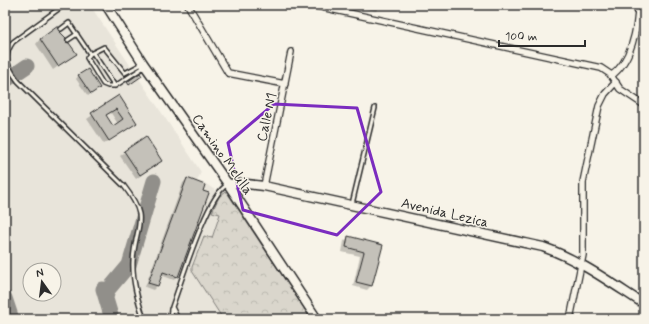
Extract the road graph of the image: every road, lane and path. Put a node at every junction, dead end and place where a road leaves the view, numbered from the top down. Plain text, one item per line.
1 (64, 5) edge
2 (106, 5) edge
3 (188, 5) edge
4 (312, 5) edge
5 (638, 5) edge
6 (60, 29) dead end
7 (77, 34) junction
8 (68, 40) dead end
9 (291, 52) dead end
10 (91, 53) junction
11 (144, 65) junction
12 (128, 73) junction
13 (130, 76) junction
14 (612, 76) junction
15 (616, 82) junction
16 (286, 84) junction
17 (115, 86) junction
18 (644, 105) edge
19 (375, 108) dead end
20 (228, 184) junction
21 (264, 186) junction
22 (352, 205) junction
23 (581, 264) junction
24 (644, 304) edge
25 (172, 307) junction
26 (144, 319) edge
27 (170, 319) edge
28 (178, 319) edge
29 (317, 319) edge
30 (570, 319) edge

1 - 26 lane
2 - 11 street, Camino Melilla
3 - 16 street
4 - 14 street
5 - 14 street
6 - 7 lane
7 - 8 lane
7 - 10 lane
9 - 16 street, Calle N1
10 - 12 lane
10 - 17 lane
10 - 17 lane
11 - 12 lane
11 - 13 lane
11 - 20 street, Camino Melilla
12 - 13 lane
13 - 17 lane
14 - 15 street
15 - 18 street
15 - 23 street
16 - 21 street, Calle N1
19 - 22 lane
20 - 21 street, Avenida Lezica
20 - 25 lane
20 - 29 street, Camino Melilla
21 - 22 street, Avenida Lezica
22 - 23 street, Avenida Lezica
23 - 24 street, Avenida Lezica
23 - 30 street
25 - 27 lane
25 - 28 lane

